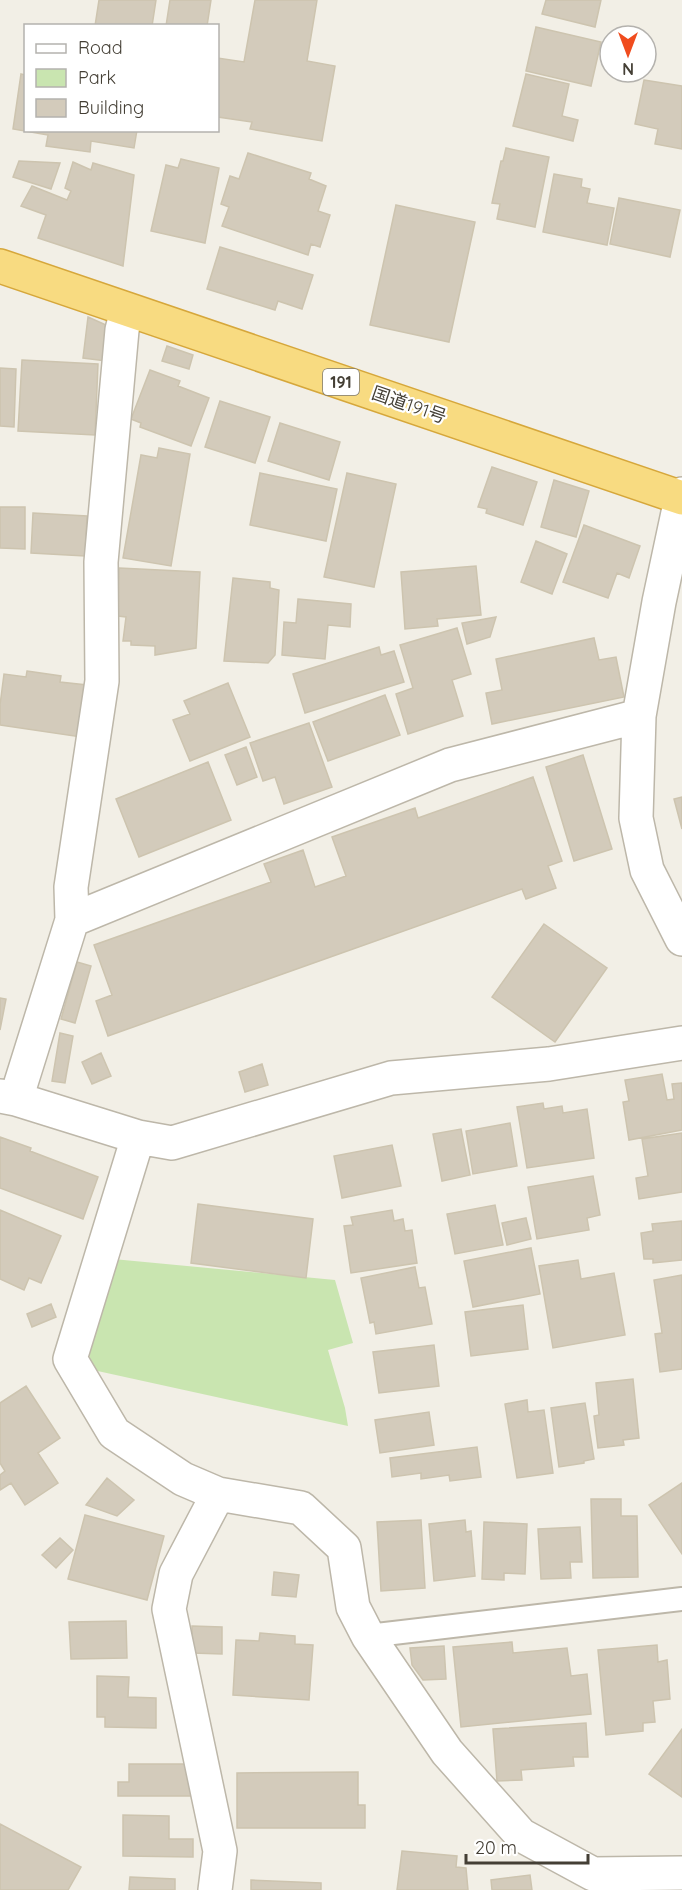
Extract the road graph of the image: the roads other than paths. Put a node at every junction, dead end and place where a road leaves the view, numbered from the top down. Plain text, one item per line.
1 (0, 266) edge
2 (127, 309) junction
3 (682, 496) edge
4 (639, 716) junction
5 (72, 920) junction
6 (682, 939) edge
7 (682, 1043) edge
8 (8, 1098) edge
9 (138, 1137) junction
10 (218, 1494) junction
11 (682, 1599) edge
12 (368, 1636) junction
13 (682, 1873) edge
14 (215, 1890) edge

1 - 2 highway, 国道191号 / 191
2 - 3 highway, 国道191号 / 191
2 - 5 street
3 - 4 street
4 - 5 street
4 - 6 street
5 - 8 street
7 - 9 street
8 - 9 street
9 - 10 street
10 - 12 street
10 - 14 street
11 - 12 lane
12 - 13 street

